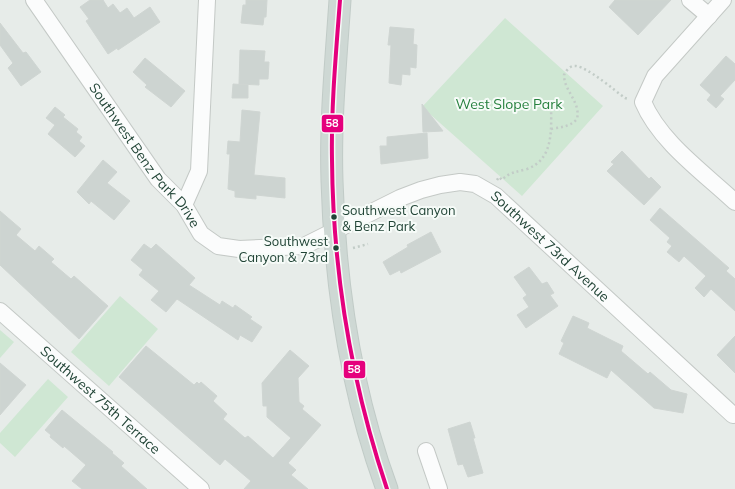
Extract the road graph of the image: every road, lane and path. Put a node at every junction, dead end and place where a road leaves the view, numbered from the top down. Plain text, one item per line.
1 (34, 0) edge
2 (207, 0) edge
3 (340, 0) edge
4 (690, 0) edge
5 (723, 0) edge
6 (708, 16) junction
7 (551, 102) dead end
8 (643, 102) junction
9 (551, 129) junction
10 (488, 191) junction
11 (735, 202) edge
12 (184, 205) junction
13 (334, 230) junction
14 (0, 311) edge
15 (733, 415) dead end
16 (426, 451) dead end
17 (201, 489) edge
18 (387, 489) edge
19 (439, 489) edge

1 - 12 street, Southwest Benz Park Drive
2 - 12 street
3 - 13 main road
4 - 6 street
5 - 6 street
6 - 8 street
7 - 9 path
8 - 9 path
8 - 11 street
9 - 10 path
10 - 13 street, Southwest 73rd Avenue
10 - 15 street, Southwest 73rd Avenue
12 - 13 street, Southwest Benz Park Drive
13 - 18 main road
14 - 17 street, Southwest 75th Terrace
16 - 19 street

